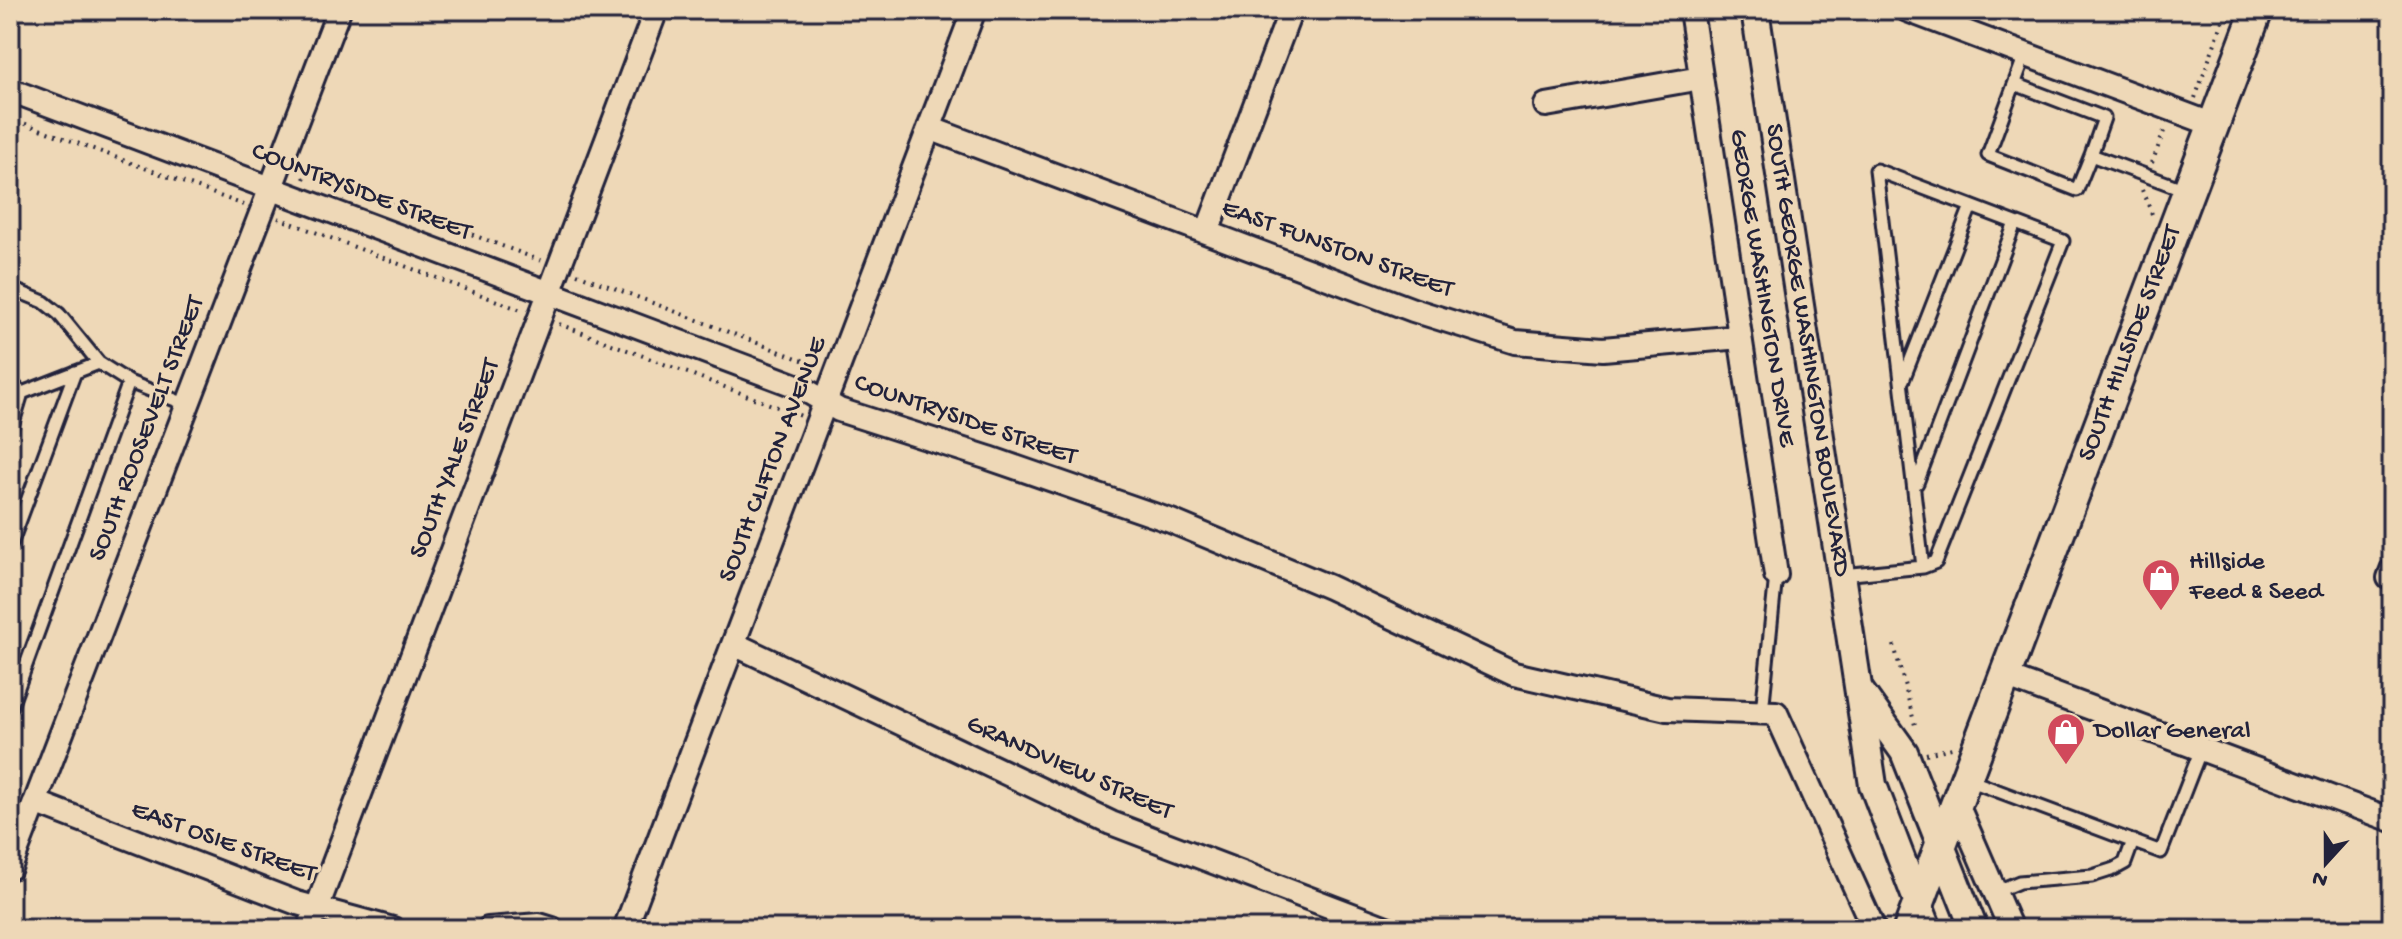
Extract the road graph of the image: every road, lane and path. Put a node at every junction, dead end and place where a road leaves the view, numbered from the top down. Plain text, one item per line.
1 (339, 10) edge
2 (656, 10) edge
3 (974, 10) edge
4 (1291, 10) edge
5 (1691, 10) edge
6 (1755, 10) edge
7 (1907, 10) edge
8 (2227, 10) edge
9 (2257, 10) edge
10 (2025, 55) junction
11 (1701, 78) junction
12 (2015, 84) junction
13 (10, 90) edge
14 (1546, 105) dead end
15 (2178, 112) junction
16 (10, 118) edge
17 (2214, 125) junction
18 (929, 128) junction
19 (2091, 155) junction
20 (2147, 175) junction
21 (271, 189) junction
22 (2189, 191) junction
23 (1971, 206) junction
24 (262, 212) junction
25 (2156, 221) dead end
26 (2015, 223) junction
27 (1207, 232) junction
28 (10, 288) edge
29 (548, 294) junction
30 (539, 317) junction
31 (1740, 337) junction
32 (99, 363) junction
33 (75, 372) junction
34 (10, 382) edge
35 (129, 382) junction
36 (1902, 382) junction
37 (22, 393) junction
38 (826, 402) junction
39 (188, 405) junction
40 (801, 416) dead end
41 (10, 433) edge
42 (1915, 487) junction
43 (10, 547) edge
44 (1923, 567) junction
45 (1776, 575) joint
46 (1841, 575) junction
47 (734, 644) junction
48 (1894, 645) dead end
49 (2005, 676) junction
50 (1859, 689) junction
51 (10, 709) edge
52 (1769, 713) junction
53 (1957, 736) dead end
54 (1920, 741) dead end
55 (2201, 749) junction
56 (1924, 754) dead end
57 (1961, 790) junction
58 (35, 802) junction
59 (2392, 820) edge
60 (2133, 841) junction
61 (1941, 848) junction
62 (10, 868) edge
63 (1995, 892) junction
64 (313, 919) edge
65 (1918, 921) edge
66 (393, 929) edge
67 (488, 929) edge
68 (552, 929) edge
69 (625, 929) edge
70 (1389, 929) edge
71 (1874, 929) edge
72 (1974, 929) edge
73 (2011, 929) edge

1 - 21 street, SOUTH ROOSEVELT STREET
2 - 29 street, SOUTH YALE STREET
3 - 18 street, SOUTH CLIFTON AVENUE
4 - 27 street
5 - 11 street, GEORGE WASHINGTON DRIVE
6 - 46 street, SOUTH GEORGE WASHINGTON BOULEVARD
7 - 10 street
8 - 15 path
9 - 17 main road, SOUTH HILLSIDE STREET
10 - 12 lane
10 - 15 street
11 - 14 street
11 - 31 street, GEORGE WASHINGTON DRIVE
12 - 19 lane
12 - 19 lane
13 - 21 street, COUNTRYSIDE STREET
15 - 17 street
15 - 20 path
16 - 24 path
17 - 22 main road, SOUTH HILLSIDE STREET
18 - 27 street, EAST FUNSTON STREET
18 - 38 street, SOUTH CLIFTON AVENUE
19 - 20 lane
20 - 22 lane
20 - 25 path
21 - 24 street, SOUTH ROOSEVELT STREET
21 - 29 street, COUNTRYSIDE STREET
22 - 49 main road, SOUTH HILLSIDE STREET
23 - 26 lane
23 - 36 lane
23 - 36 lane
24 - 30 path
24 - 39 street, SOUTH ROOSEVELT STREET
26 - 42 lane
26 - 44 lane
27 - 31 street, EAST FUNSTON STREET
28 - 32 lane
29 - 30 street, SOUTH YALE STREET
29 - 38 street, COUNTRYSIDE STREET
30 - 40 path
30 - 64 street, SOUTH YALE STREET
31 - 45 street, GEORGE WASHINGTON DRIVE
32 - 33 lane
32 - 35 lane
33 - 37 lane
33 - 43 lane
34 - 37 lane
35 - 39 lane
35 - 51 lane
36 - 42 lane
37 - 41 lane
38 - 47 street, SOUTH CLIFTON AVENUE
38 - 52 street, COUNTRYSIDE STREET
39 - 58 street, SOUTH ROOSEVELT STREET
42 - 44 lane
44 - 46 lane
45 - 52 lane
46 - 50 street, SOUTH GEORGE WASHINGTON BOULEVARD
47 - 69 street, SOUTH CLIFTON AVENUE
47 - 70 street, GRANDVIEW STREET
48 - 54 path
49 - 55 street
49 - 57 main road, SOUTH HILLSIDE STREET
50 - 61 street, SOUTH GEORGE WASHINGTON BOULEVARD
50 - 65 street, SOUTH GEORGE WASHINGTON BOULEVARD
52 - 71 street
53 - 56 path
55 - 59 street
55 - 60 lane
57 - 60 lane
57 - 61 main road, SOUTH HILLSIDE STREET
57 - 63 street
58 - 62 street, SOUTH ROOSEVELT STREET
58 - 64 street, EAST OSIE STREET
60 - 63 lane
61 - 65 main road, SOUTH HILLSIDE STREET
61 - 72 street, SOUTH GEORGE WASHINGTON BOULEVARD
63 - 73 street
64 - 66 street, EAST OSIE STREET
67 - 68 street

